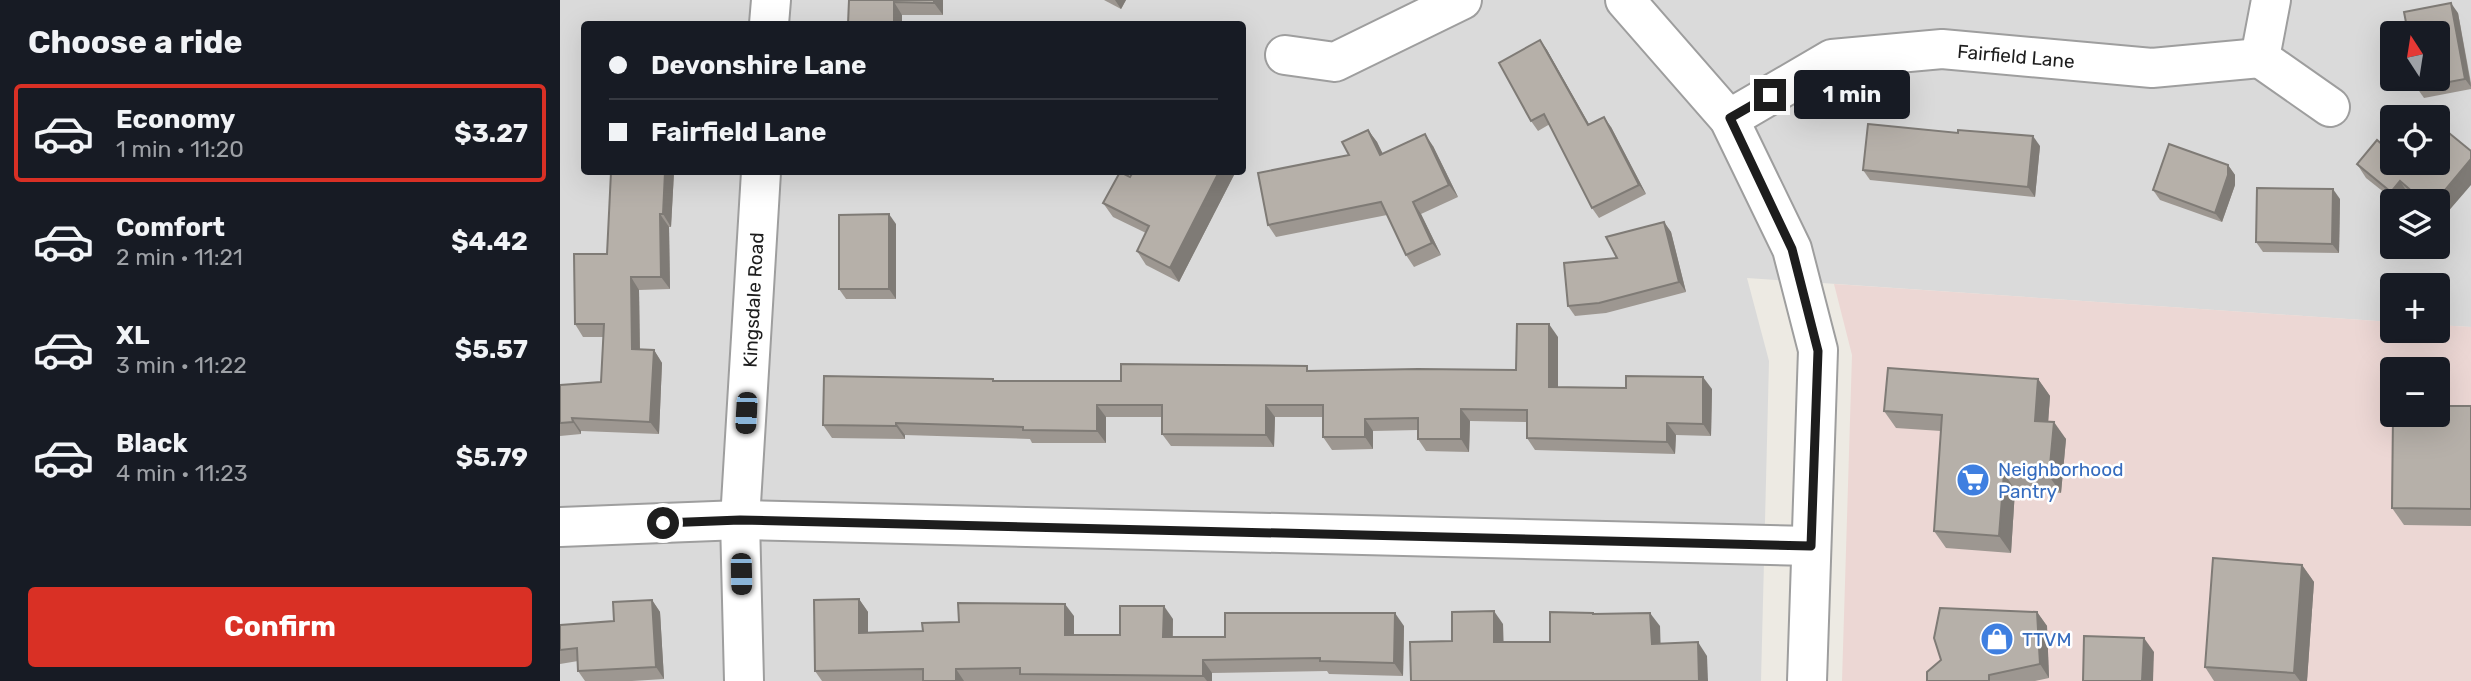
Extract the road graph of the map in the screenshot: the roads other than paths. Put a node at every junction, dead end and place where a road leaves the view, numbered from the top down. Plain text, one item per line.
1 (771, 0) edge
2 (1462, 0) edge
3 (1625, 0) edge
4 (2271, 0) edge
5 (769, 21) edge
6 (1285, 55) dead end
7 (2260, 58) junction
8 (2330, 107) dead end
9 (1730, 118) junction
10 (761, 175) edge
11 (740, 520) junction
12 (560, 527) edge
13 (1811, 546) junction
14 (744, 681) edge
15 (1807, 681) edge

1 - 5 street
2 - 6 street
3 - 9 street
4 - 7 street
7 - 8 street
7 - 9 street, Fairfield Lane
9 - 13 street
10 - 11 street, Kingsdale Road
11 - 12 street
11 - 13 street
11 - 14 street, Kingsdale Road
13 - 15 street

